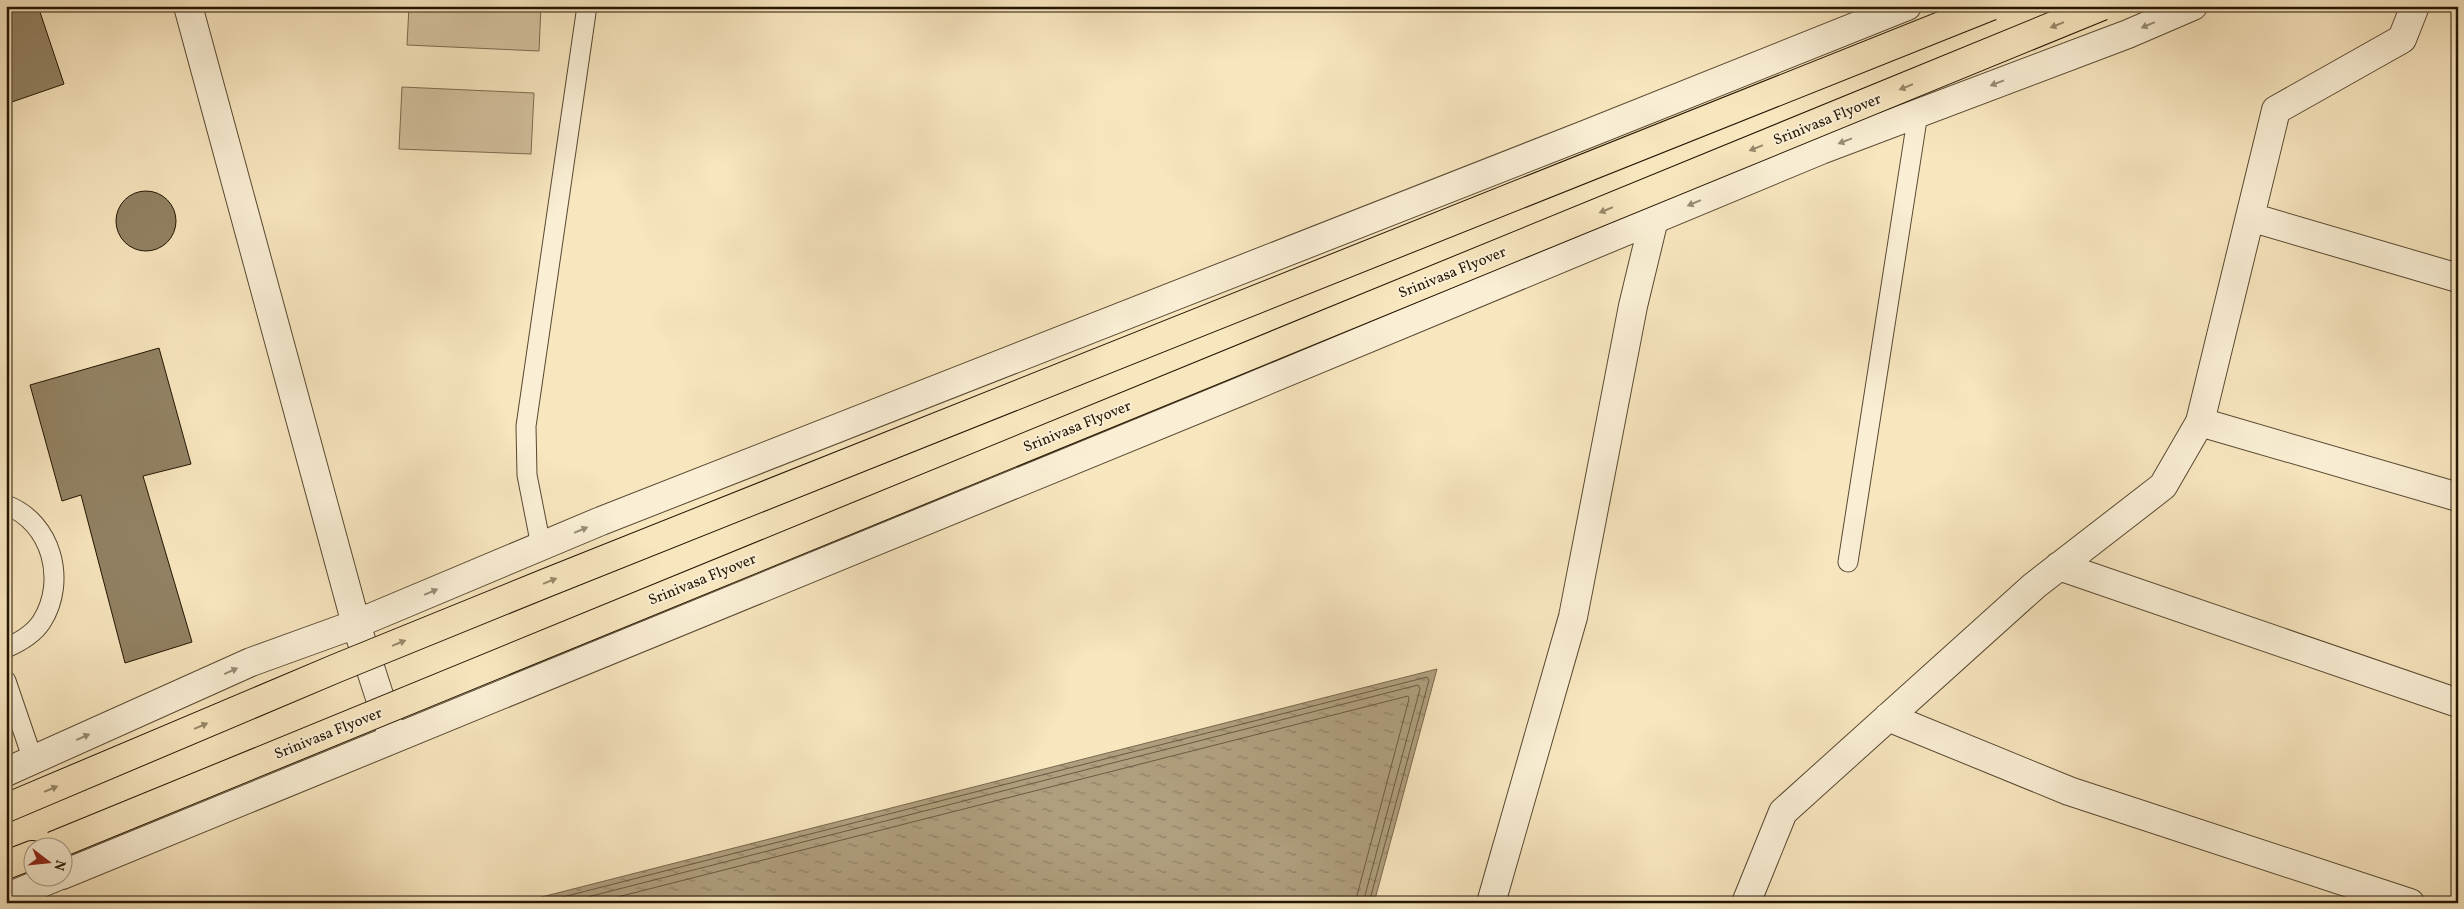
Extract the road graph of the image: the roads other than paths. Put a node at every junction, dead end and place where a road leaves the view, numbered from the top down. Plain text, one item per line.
1 (188, 6) edge
2 (588, 6) edge
3 (1907, 6) edge
4 (1991, 6) edge
5 (2102, 6) edge
6 (2194, 6) edge
7 (2415, 6) edge
8 (1918, 113) junction
9 (2250, 216) junction
10 (1654, 219) junction
11 (2458, 278) edge
12 (2200, 422) junction
13 (2458, 496) edge
14 (6, 505) edge
15 (541, 546) junction
16 (1848, 562) dead end
17 (2059, 566) junction
18 (356, 624) junction
19 (6, 648) edge
20 (6, 681) edge
21 (2458, 703) edge
22 (1888, 717) junction
23 (394, 740) junction
24 (33, 760) junction
25 (6, 772) edge
26 (6, 808) edge
27 (72, 838) edge
28 (22, 859) edge
29 (6, 865) edge
30 (72, 871) edge
31 (34, 886) edge
32 (6, 898) edge
33 (1490, 903) edge
34 (1746, 903) edge
35 (2410, 903) edge

1 - 18 street
2 - 15 lane
15 -> 3 street
26 -> 4 main road, bridge
5 -> 27 main road, Srinivasa Flyover, bridge
6 -> 8 street
7 - 9 street
8 -> 10 street
8 - 16 lane
9 - 11 street
9 - 12 street
10 - 23 street
10 - 33 street
12 - 13 street
12 - 17 street
14 - 19 lane
18 -> 15 street
17 - 21 street
17 - 22 street
18 - 23 street
24 -> 18 street
20 - 24 lane
22 - 34 street
22 - 35 street
23 - 30 street
24 - 25 street
28 - 29 main road
31 - 32 street

